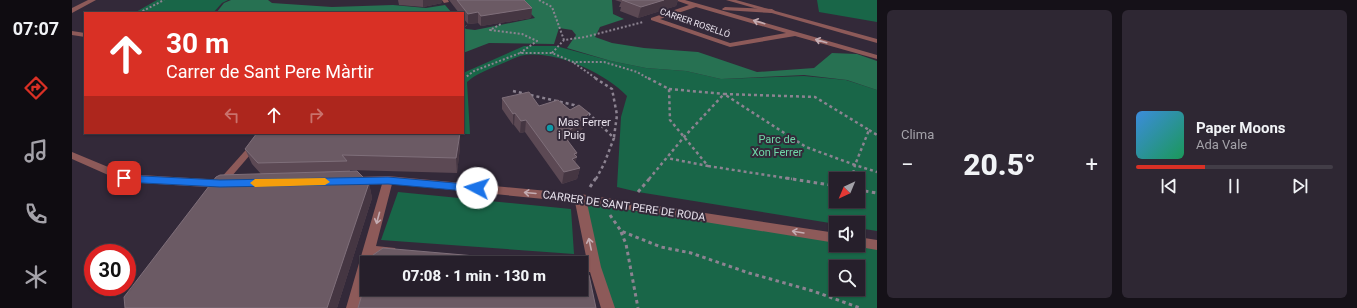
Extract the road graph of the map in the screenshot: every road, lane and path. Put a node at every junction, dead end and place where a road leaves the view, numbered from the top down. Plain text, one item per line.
1 (93, 0) edge
2 (164, 0) edge
3 (539, 0) edge
4 (678, 0) edge
5 (730, 0) edge
6 (697, 5) junction
7 (709, 8) junction
8 (72, 11) edge
9 (772, 11) junction
10 (141, 12) edge
11 (497, 19) edge
12 (653, 19) junction
13 (72, 33) edge
14 (796, 33) junction
15 (84, 35) edge
16 (564, 40) junction
17 (877, 41) edge
18 (520, 53) junction
19 (552, 53) junction
20 (877, 57) edge
21 (573, 62) junction
22 (464, 77) edge
23 (669, 89) junction
24 (513, 91) dead end
25 (724, 94) junction
26 (580, 108) edge
27 (585, 112) edge
28 (869, 130) junction
29 (264, 134) edge
30 (877, 135) edge
31 (684, 137) junction
32 (614, 138) junction
33 (73, 157) edge
34 (667, 158) junction
35 (855, 165) junction
36 (708, 166) junction
37 (854, 172) edge
38 (877, 172) edge
39 (388, 180) junction
40 (342, 181) edge
41 (235, 183) edge
42 (220, 184) junction
43 (829, 185) edge
44 (865, 191) edge
45 (638, 192) dead end
46 (877, 193) edge
47 (210, 196) edge
48 (580, 198) junction
49 (601, 201) junction
50 (621, 231) junction
51 (829, 237) edge
52 (865, 243) edge
53 (877, 245) edge
54 (369, 251) junction
55 (400, 253) edge
56 (588, 266) edge
57 (595, 267) junction
58 (353, 308) edge
59 (608, 308) edge
60 (638, 308) edge
61 (860, 308) edge

1 - 8 street
2 - 10 path
3 - 16 path
4 - 6 street
5 - 9 street
6 - 7 street
6 - 12 street, CARRER ROSELLÓ
7 - 9 street
14 -> 7 street
9 - 17 street
11 - 18 path
12 - 14 street, CARRER ROSELLÓ
12 - 16 path
13 - 15 street
20 -> 14 street
16 - 19 path
18 - 19 path
18 - 22 path
19 - 21 path
21 - 23 path
21 - 32 path
23 - 25 path
23 - 31 path
24 - 26 path
25 - 28 path
25 - 31 path
25 - 35 path
27 - 32 path
28 - 30 path
28 - 35 path
29 - 42 lane
31 - 34 path
31 - 36 path
32 - 48 path
33 - 42 street
34 - 36 path
34 - 45 path
35 - 37 path
35 - 38 path
36 - 43 path
39 - 40 street, CARRER DE SANT PERE DE RODA
48 -> 39 street, CARRER DE SANT PERE DE RODA
39 -> 54 street
41 - 42 street
42 - 47 street
44 - 46 path
48 - 49 street, CARRER DE SANT PERE DE RODA
57 -> 48 street
49 - 50 path
51 -> 49 street, CARRER DE SANT PERE DE RODA
50 - 60 path
50 - 61 path
52 - 53 street
54 - 55 street
54 - 58 street
56 - 57 street
57 - 59 street

